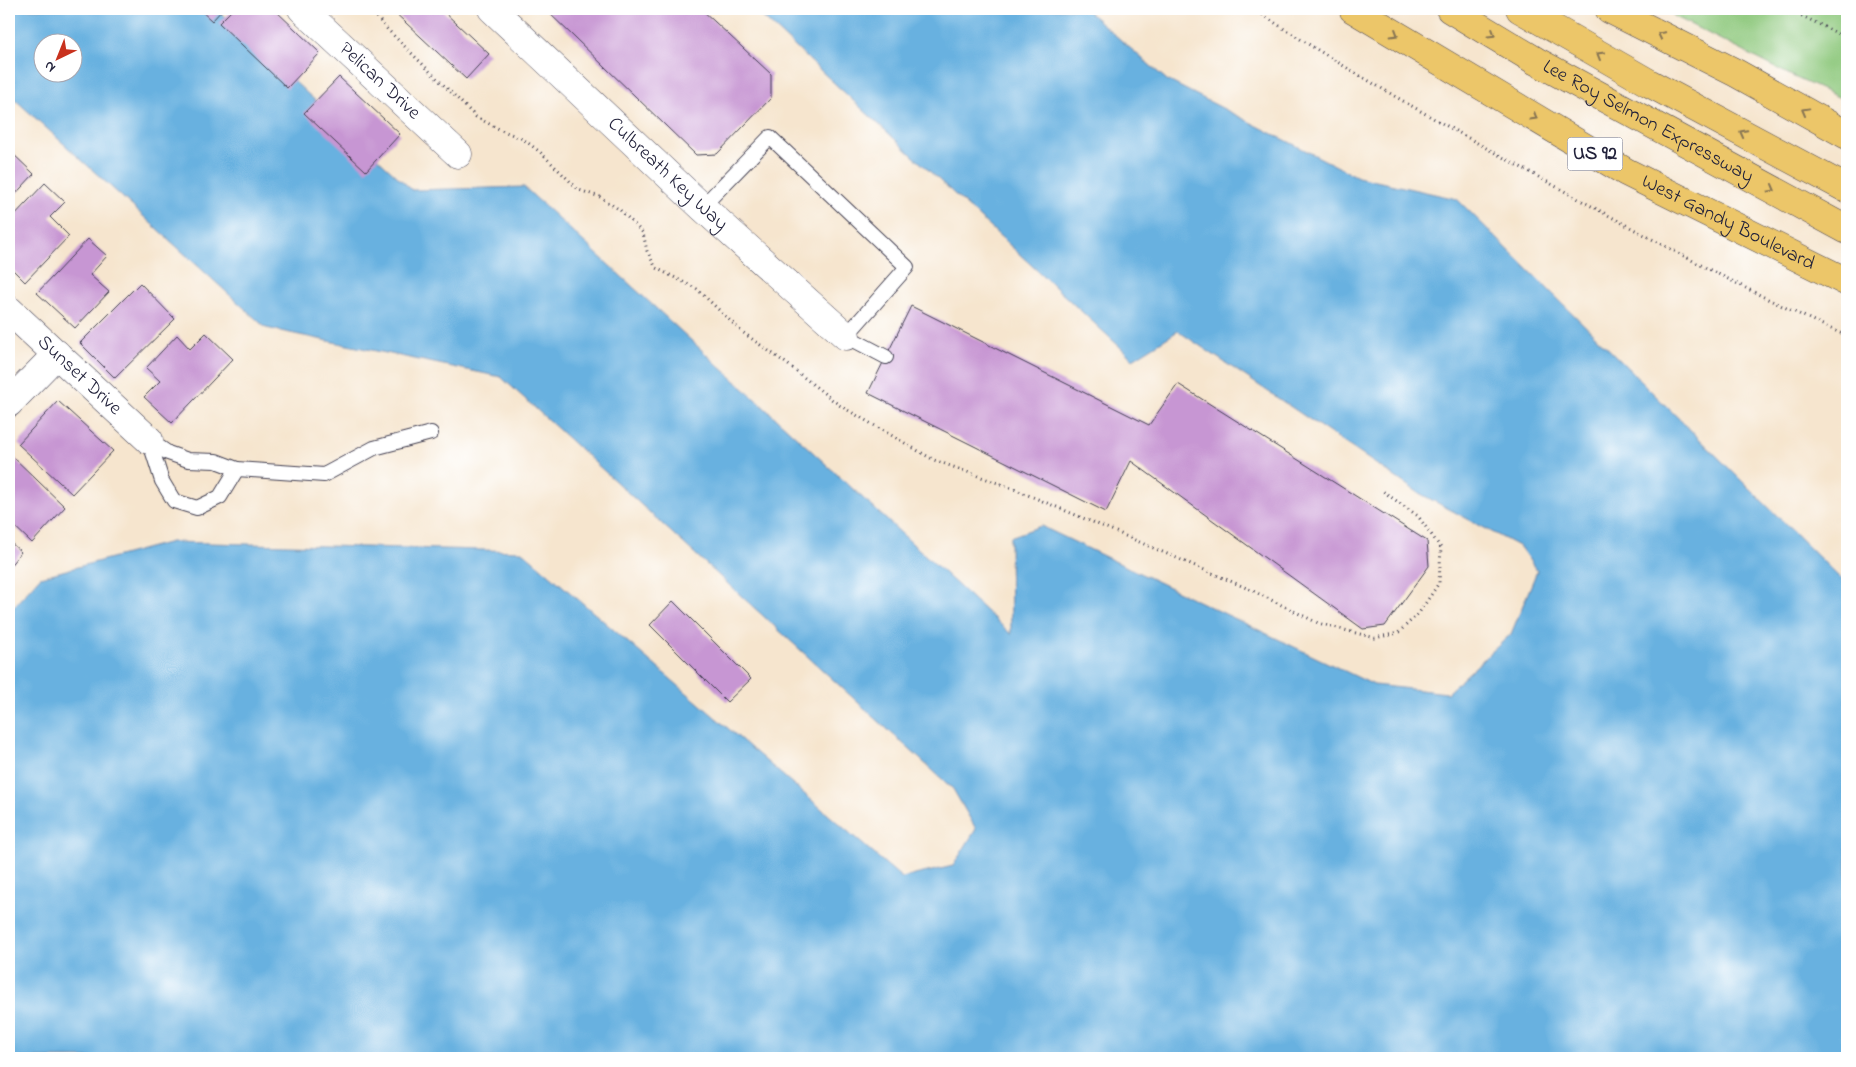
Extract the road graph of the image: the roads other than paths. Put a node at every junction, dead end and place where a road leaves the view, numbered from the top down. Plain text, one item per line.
1 (302, 9) edge
2 (492, 9) edge
3 (1353, 9) edge
4 (1450, 9) edge
5 (1520, 9) edge
6 (1609, 9) edge
7 (1847, 134) edge
8 (458, 154) dead end
9 (1847, 189) edge
10 (702, 207) junction
11 (1847, 230) edge
12 (1847, 282) edge
13 (9, 310) edge
14 (846, 336) junction
15 (57, 354) junction
16 (886, 357) dead end
17 (9, 403) edge
18 (431, 433) dead end
19 (149, 440) junction
20 (236, 469) junction

1 - 8 street, Pelican Drive
2 - 10 street, Culbreath Key Way
3 -> 12 main road, West Gandy Boulevard / US 92
4 -> 11 main road, Lee Roy Selmon Expressway
9 -> 5 main road, Lee Roy Selmon Expressway
7 -> 6 main road
10 - 14 street, Culbreath Key Way
10 - 14 lane
13 - 15 street, Sunset Drive
14 - 16 lane
15 - 17 street
15 - 19 street, Sunset Drive
18 - 20 lane
19 - 20 lane
19 - 20 lane

